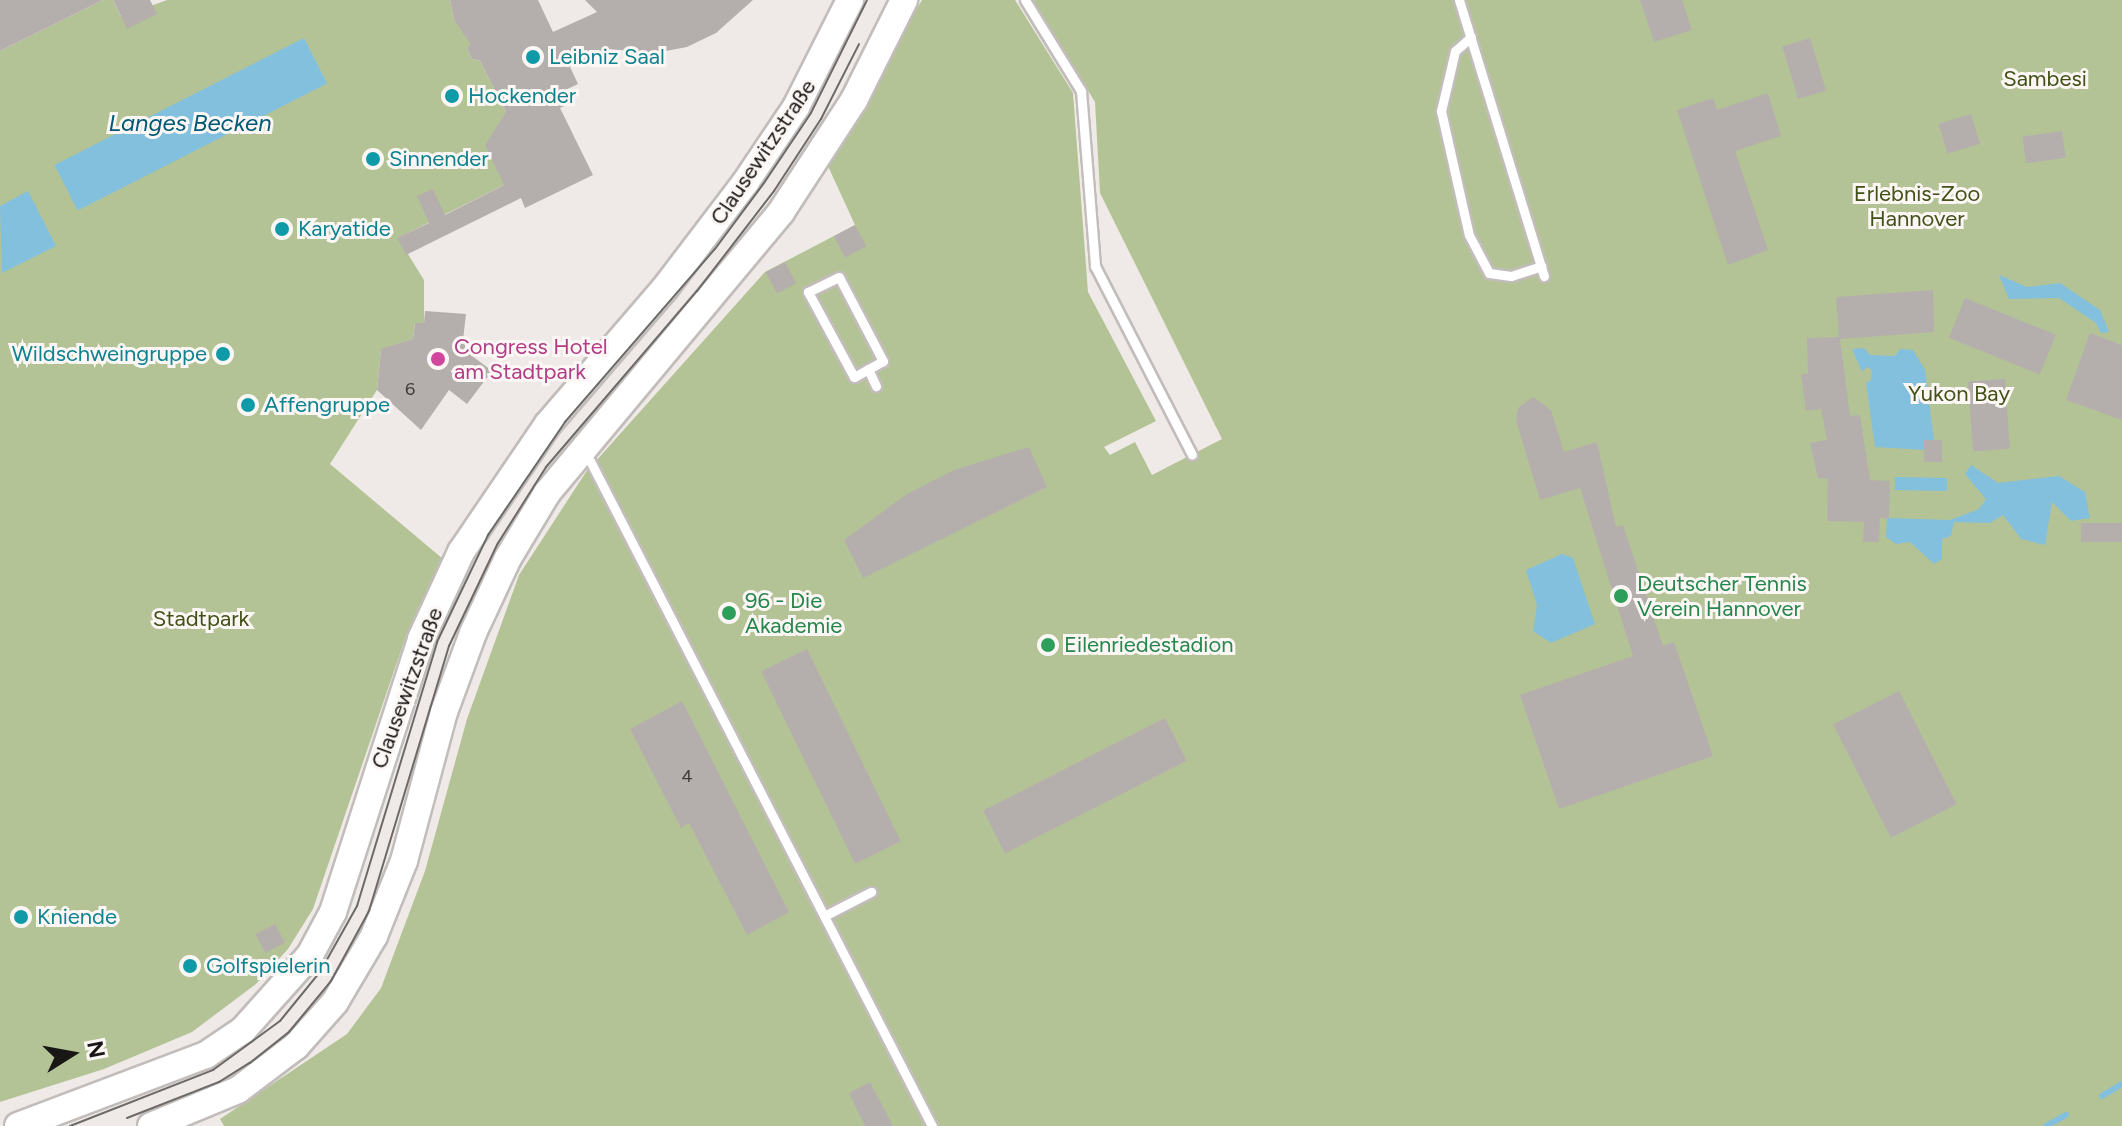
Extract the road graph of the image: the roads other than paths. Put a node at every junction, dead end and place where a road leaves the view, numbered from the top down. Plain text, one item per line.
1 (850, 0) edge
2 (904, 0) edge
3 (1025, 0) edge
4 (1459, 0) edge
5 (1471, 37) junction
6 (868, 369) junction
7 (876, 386) dead end
8 (583, 448) junction
9 (1192, 455) dead end
10 (871, 892) dead end
11 (824, 916) junction
12 (18, 1126) edge
13 (151, 1126) edge
14 (932, 1126) edge

1 - 12 street, Clausewitzstraße
2 - 8 street, Clausewitzstraße
3 - 9 lane
4 - 5 lane
5 - 5 lane
6 - 6 lane
6 - 7 lane
8 - 11 lane
8 - 13 street, Clausewitzstraße
10 - 11 lane
11 - 14 lane

